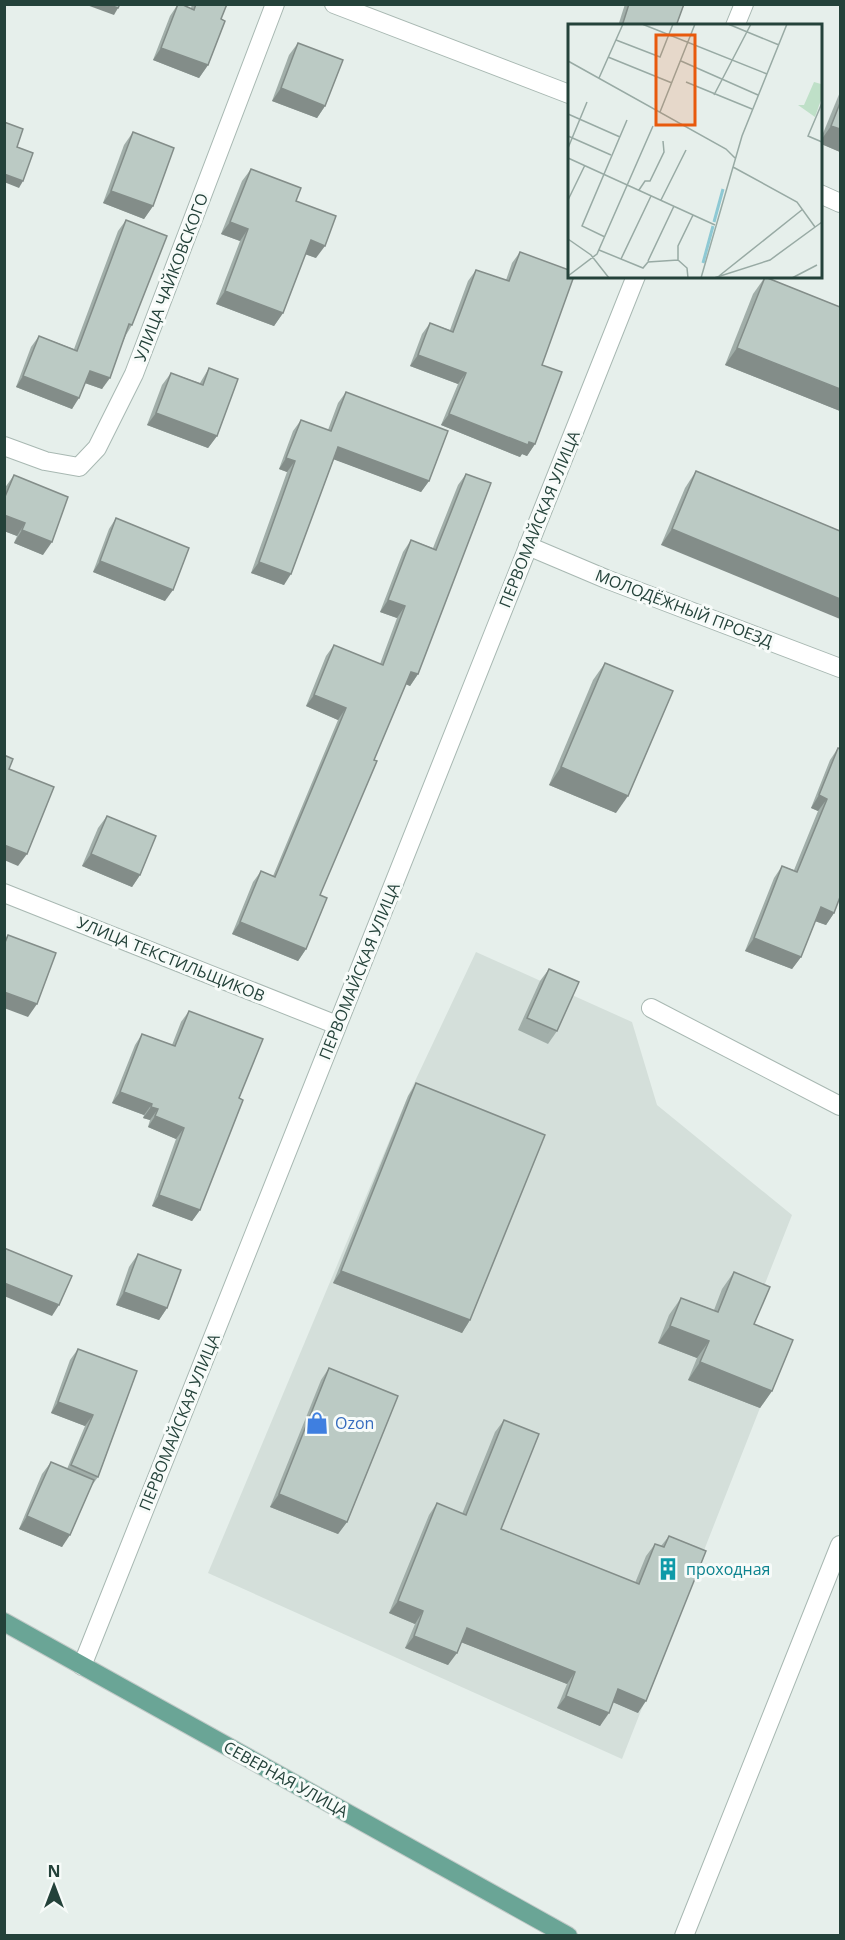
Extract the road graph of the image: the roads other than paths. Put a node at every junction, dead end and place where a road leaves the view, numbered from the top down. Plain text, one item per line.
1 (274, 4) edge
2 (334, 4) edge
3 (744, 4) edge
4 (736, 24) edge
5 (568, 94) edge
6 (821, 195) edge
7 (840, 203) edge
8 (635, 278) edge
9 (4, 446) edge
10 (528, 546) junction
11 (840, 668) edge
12 (4, 893) edge
13 (651, 1008) dead end
14 (337, 1025) junction
15 (840, 1106) edge
16 (840, 1545) edge
17 (4, 1622) edge
18 (82, 1666) junction
19 (568, 1935) edge
20 (684, 1935) edge

1 - 9 street, УЛИЦА ЧАЙКОВСКОГО
2 - 5 street
3 - 4 street
6 - 7 street
8 - 10 street, ПЕРВОМАЙСКАЯ УЛИЦА
10 - 11 street, МОЛОДЁЖНЫЙ ПРОЕЗД
10 - 14 street, ПЕРВОМАЙСКАЯ УЛИЦА
12 - 14 street, УЛИЦА ТЕКСТИЛЬЩИКОВ
13 - 15 street
14 - 18 street, ПЕРВОМАЙСКАЯ УЛИЦА
16 - 20 street
17 - 18 main road, СЕВЕРНАЯ УЛИЦА
18 - 19 main road, СЕВЕРНАЯ УЛИЦА

